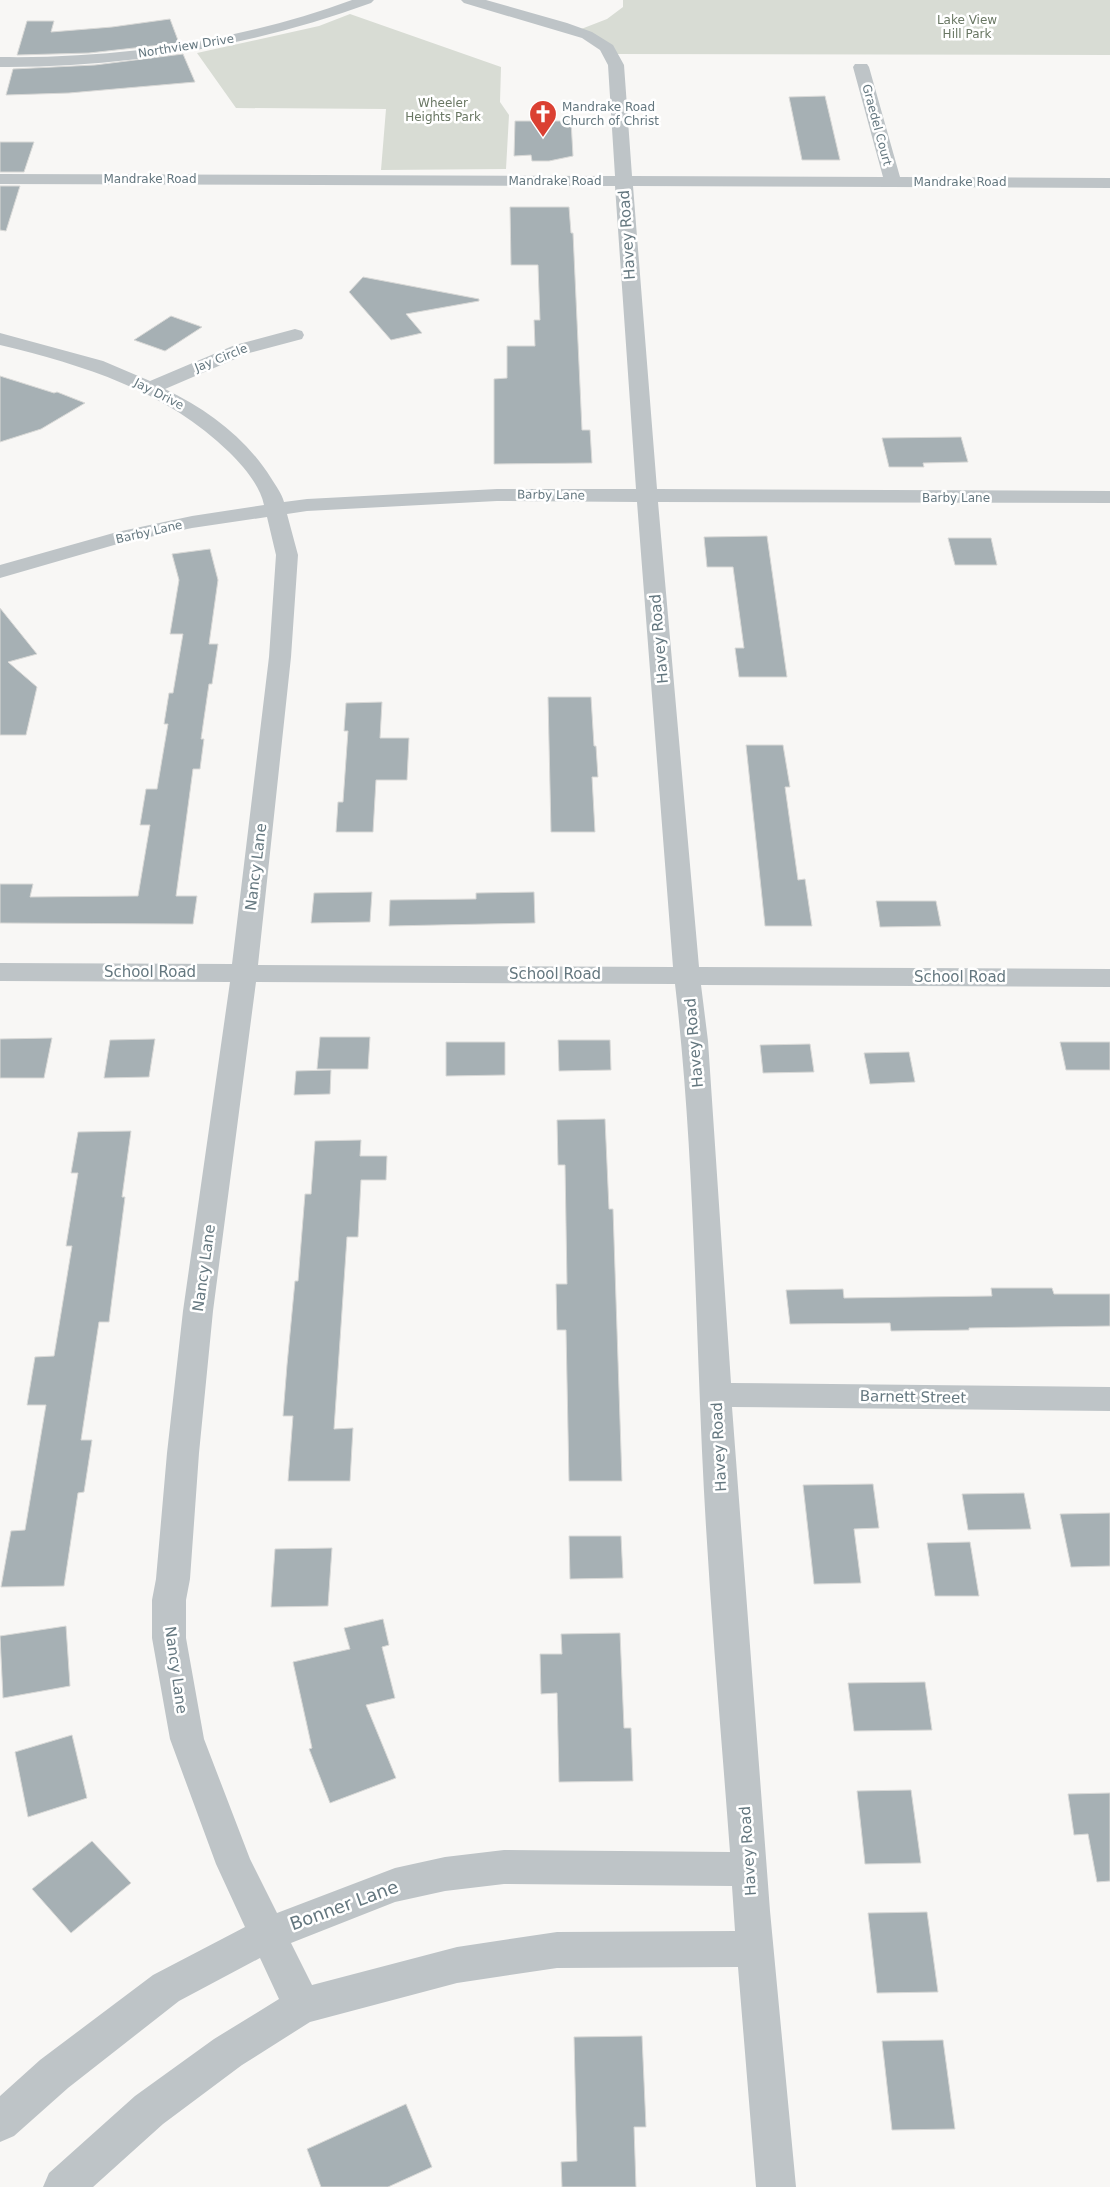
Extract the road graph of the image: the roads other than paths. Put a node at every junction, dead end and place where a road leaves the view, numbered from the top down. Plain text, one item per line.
1 (366, 0) edge
2 (469, 0) edge
3 (0, 62) edge
4 (861, 67) dead end
5 (0, 179) edge
6 (623, 181) junction
7 (893, 182) junction
8 (1110, 183) edge
9 (295, 335) dead end
10 (0, 339) edge
11 (150, 388) junction
12 (647, 496) junction
13 (1110, 497) edge
14 (276, 509) junction
15 (0, 572) edge
16 (0, 972) edge
17 (244, 973) junction
18 (687, 975) junction
19 (1110, 978) edge
20 (716, 1395) junction
21 (1110, 1399) edge
22 (750, 1869) junction
23 (268, 1934) junction
24 (756, 1949) junction
25 (302, 2006) junction
26 (0, 2122) edge
27 (63, 2187) edge
28 (776, 2187) edge

1 - 3 street, Northview Drive
2 - 6 street, Havey Road
4 - 7 street, Graedel Court
5 - 6 street, Mandrake Road
6 - 7 street, Mandrake Road
6 - 12 street, Havey Road
7 - 8 street, Mandrake Road
9 - 11 street, Jay Circle
10 - 11 street, Jay Drive
11 - 14 street, Jay Drive
12 - 13 street, Barby Lane
12 - 14 street, Barby Lane
12 - 18 street, Havey Road
14 - 15 street, Barby Lane
14 - 17 street, Nancy Lane
16 - 17 street, School Road
17 - 18 street, School Road
17 - 23 street, Nancy Lane
18 - 19 street, School Road
18 - 20 street, Havey Road
20 - 21 street, Barnett Street
20 - 22 street, Havey Road
22 - 23 street, Bonner Lane
22 - 24 street, Havey Road
23 - 25 street, Nancy Lane
23 - 26 street, Bonner Lane
24 - 25 street
24 - 28 street, Havey Road
25 - 27 street

